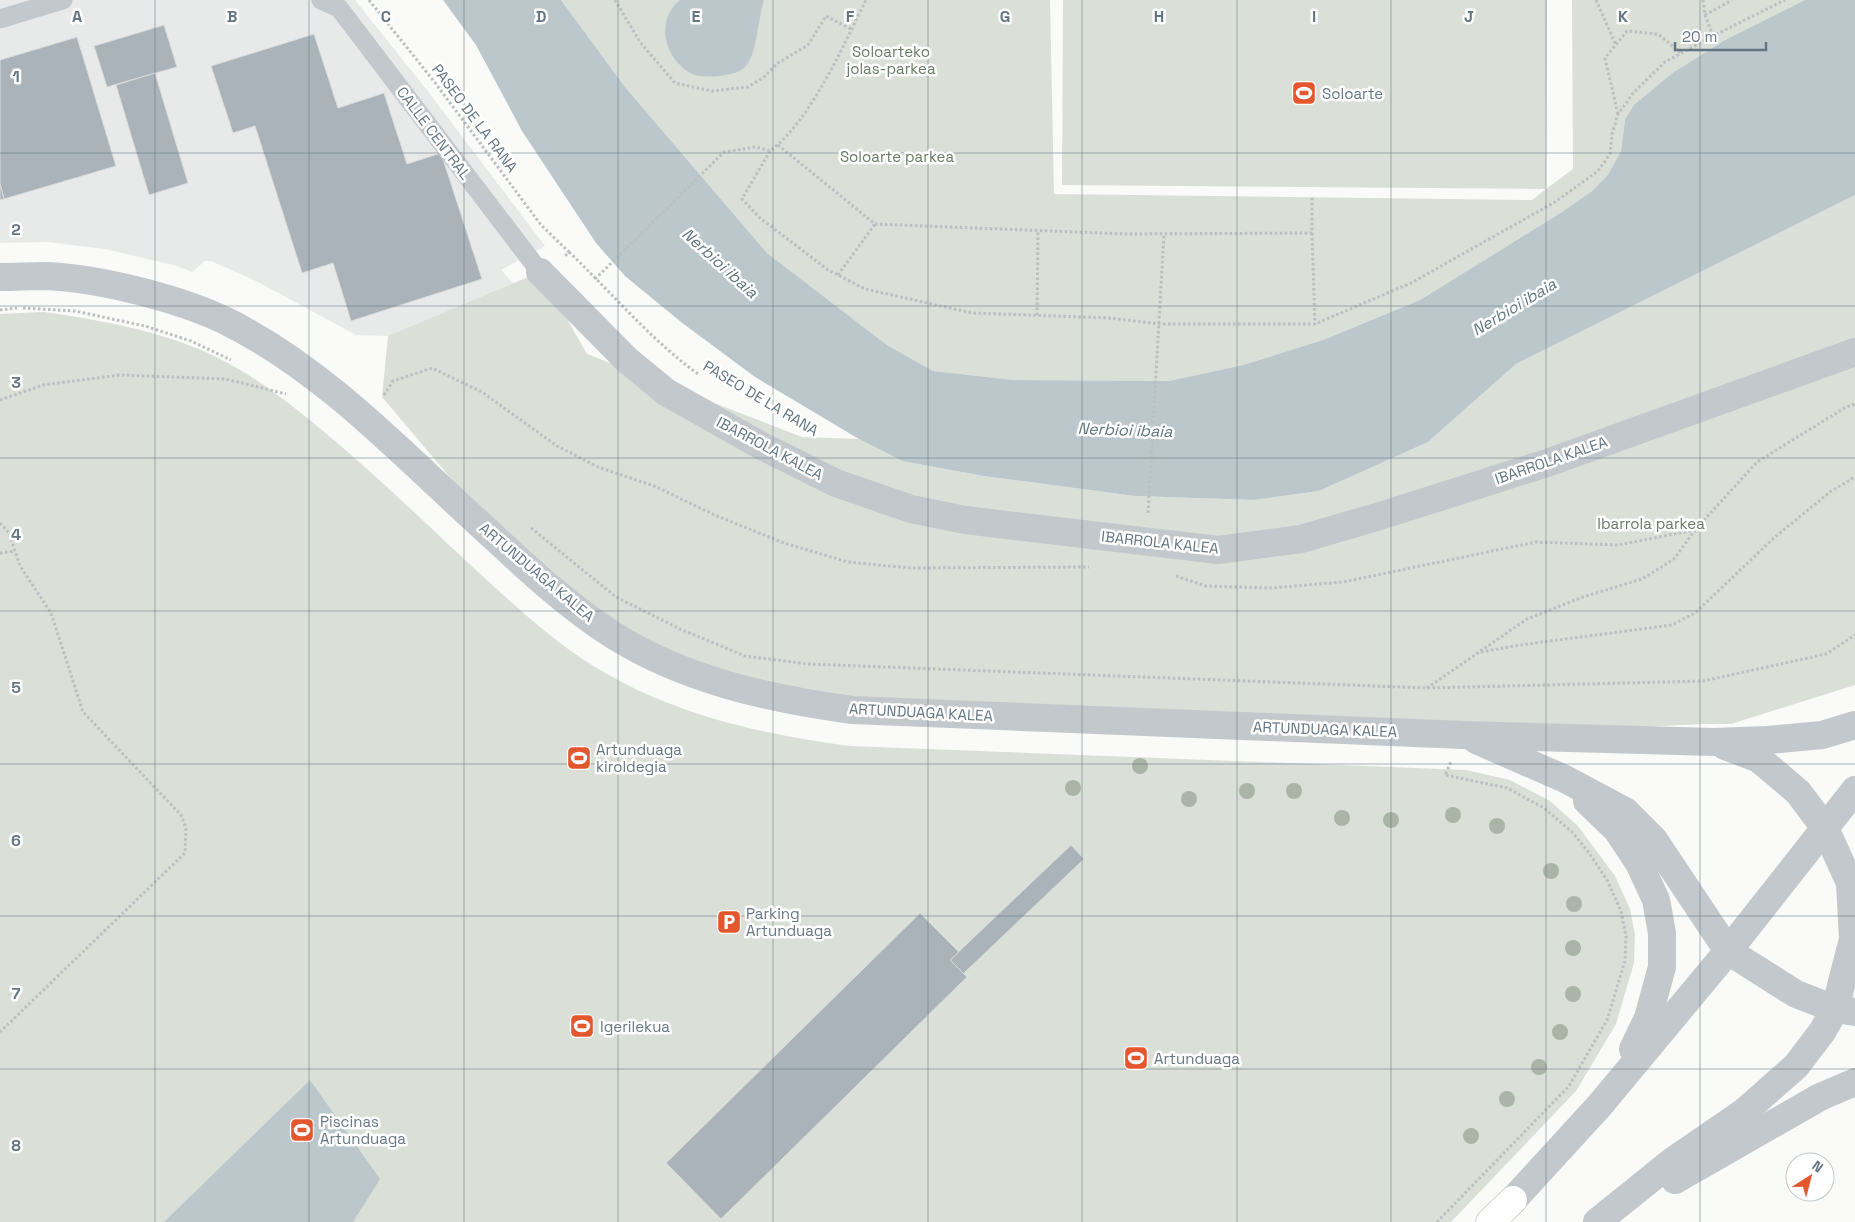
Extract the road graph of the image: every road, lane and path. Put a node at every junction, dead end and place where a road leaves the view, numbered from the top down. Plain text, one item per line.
1 (63, 0) edge
2 (322, 0) edge
3 (369, 0) edge
4 (615, 0) edge
5 (866, 0) edge
6 (1596, 0) edge
7 (1703, 0) edge
8 (1732, 0) edge
9 (1785, 0) edge
10 (1705, 15) junction
11 (0, 19) edge
12 (852, 28) junction
13 (1713, 36) junction
14 (1616, 45) junction
15 (1681, 53) junction
16 (1618, 114) junction
17 (778, 145) junction
18 (770, 151) junction
19 (1312, 197) dead end
20 (875, 224) junction
21 (1038, 231) junction
22 (1312, 233) junction
23 (1164, 234) junction
24 (570, 252) junction
25 (550, 267) junction
26 (838, 275) junction
27 (0, 277) edge
28 (595, 279) junction
29 (0, 310) edge
30 (1037, 315) junction
31 (1160, 324) junction
32 (1315, 324) junction
33 (1855, 352) edge
34 (239, 364) dead end
35 (684, 364) junction
36 (681, 369) dead end
37 (700, 375) dead end
38 (271, 384) dead end
39 (382, 397) dead end
40 (0, 400) edge
41 (1855, 404) edge
42 (1855, 477) edge
43 (1139, 509) dead end
44 (1149, 510) junction
45 (0, 523) edge
46 (528, 525) dead end
47 (1696, 530) junction
48 (1146, 542) junction
49 (15, 551) junction
50 (0, 553) edge
51 (1095, 566) dead end
52 (1171, 575) dead end
53 (1855, 635) edge
54 (1478, 652) junction
55 (1427, 688) junction
56 (1855, 725) edge
57 (1463, 734) junction
58 (1714, 742) junction
59 (1565, 779) junction
60 (1855, 790) edge
61 (1825, 828) junction
62 (1728, 951) junction
63 (1845, 1010) edge
64 (0, 1032) edge
65 (1855, 1082) edge
66 (1600, 1105) junction
67 (1513, 1200) joint
68 (1437, 1222) edge
69 (1490, 1222) edge
70 (1598, 1222) edge
71 (1602, 1222) edge

1 - 11 lane
2 - 25 lane, CALLE CENTRAL
3 - 24 path, PASEO DE LA RANA
4 - 12 path
5 - 12 path
6 - 14 path
7 - 10 path
8 - 10 path
9 - 13 path
10 - 13 path
12 - 17 path
13 - 15 path
14 - 15 path
14 - 16 path
15 - 16 path
16 - 32 path
17 - 18 path
17 - 20 path
18 - 26 path
18 - 28 path
19 - 22 path
20 - 21 path
20 - 26 path
21 - 23 path
21 - 30 path
22 - 23 path
22 - 32 path
23 - 31 path
24 - 25 path
24 - 28 path, PASEO DE LA RANA
25 - 48 street, IBARROLA KALEA
26 - 30 path
27 - 57 street, ARTUNDUAGA KALEA
28 - 35 path, PASEO DE LA RANA
29 - 34 path
30 - 31 path
31 - 32 path
31 - 44 path
33 - 48 street, IBARROLA KALEA
35 - 36 path, PASEO DE LA RANA
35 - 37 path, PASEO DE LA RANA
38 - 40 path
39 - 51 path
41 - 47 path
42 - 54 path
43 - 44 path
44 - 48 path
45 - 49 path
46 - 55 path
47 - 52 path
47 - 54 path
49 - 50 path
49 - 64 path
53 - 55 path
54 - 55 path
56 - 58 street, ARTUNDUAGA KALEA
57 - 58 street, ARTUNDUAGA KALEA
57 - 59 street, ARTUNDUAGA KALEA
57 - 68 path
58 - 61 street, ARTUNDUAGA KALEA
59 - 62 street, ARTUNDUAGA KALEA
59 - 66 street, ARTUNDUAGA KALEA
60 - 61 street
61 - 62 street
61 - 63 street, ARTUNDUAGA KALEA
62 - 63 street
62 - 66 street
63 - 70 street, ARTUNDUAGA KALEA
65 - 71 street
66 - 67 street
67 - 69 highway

